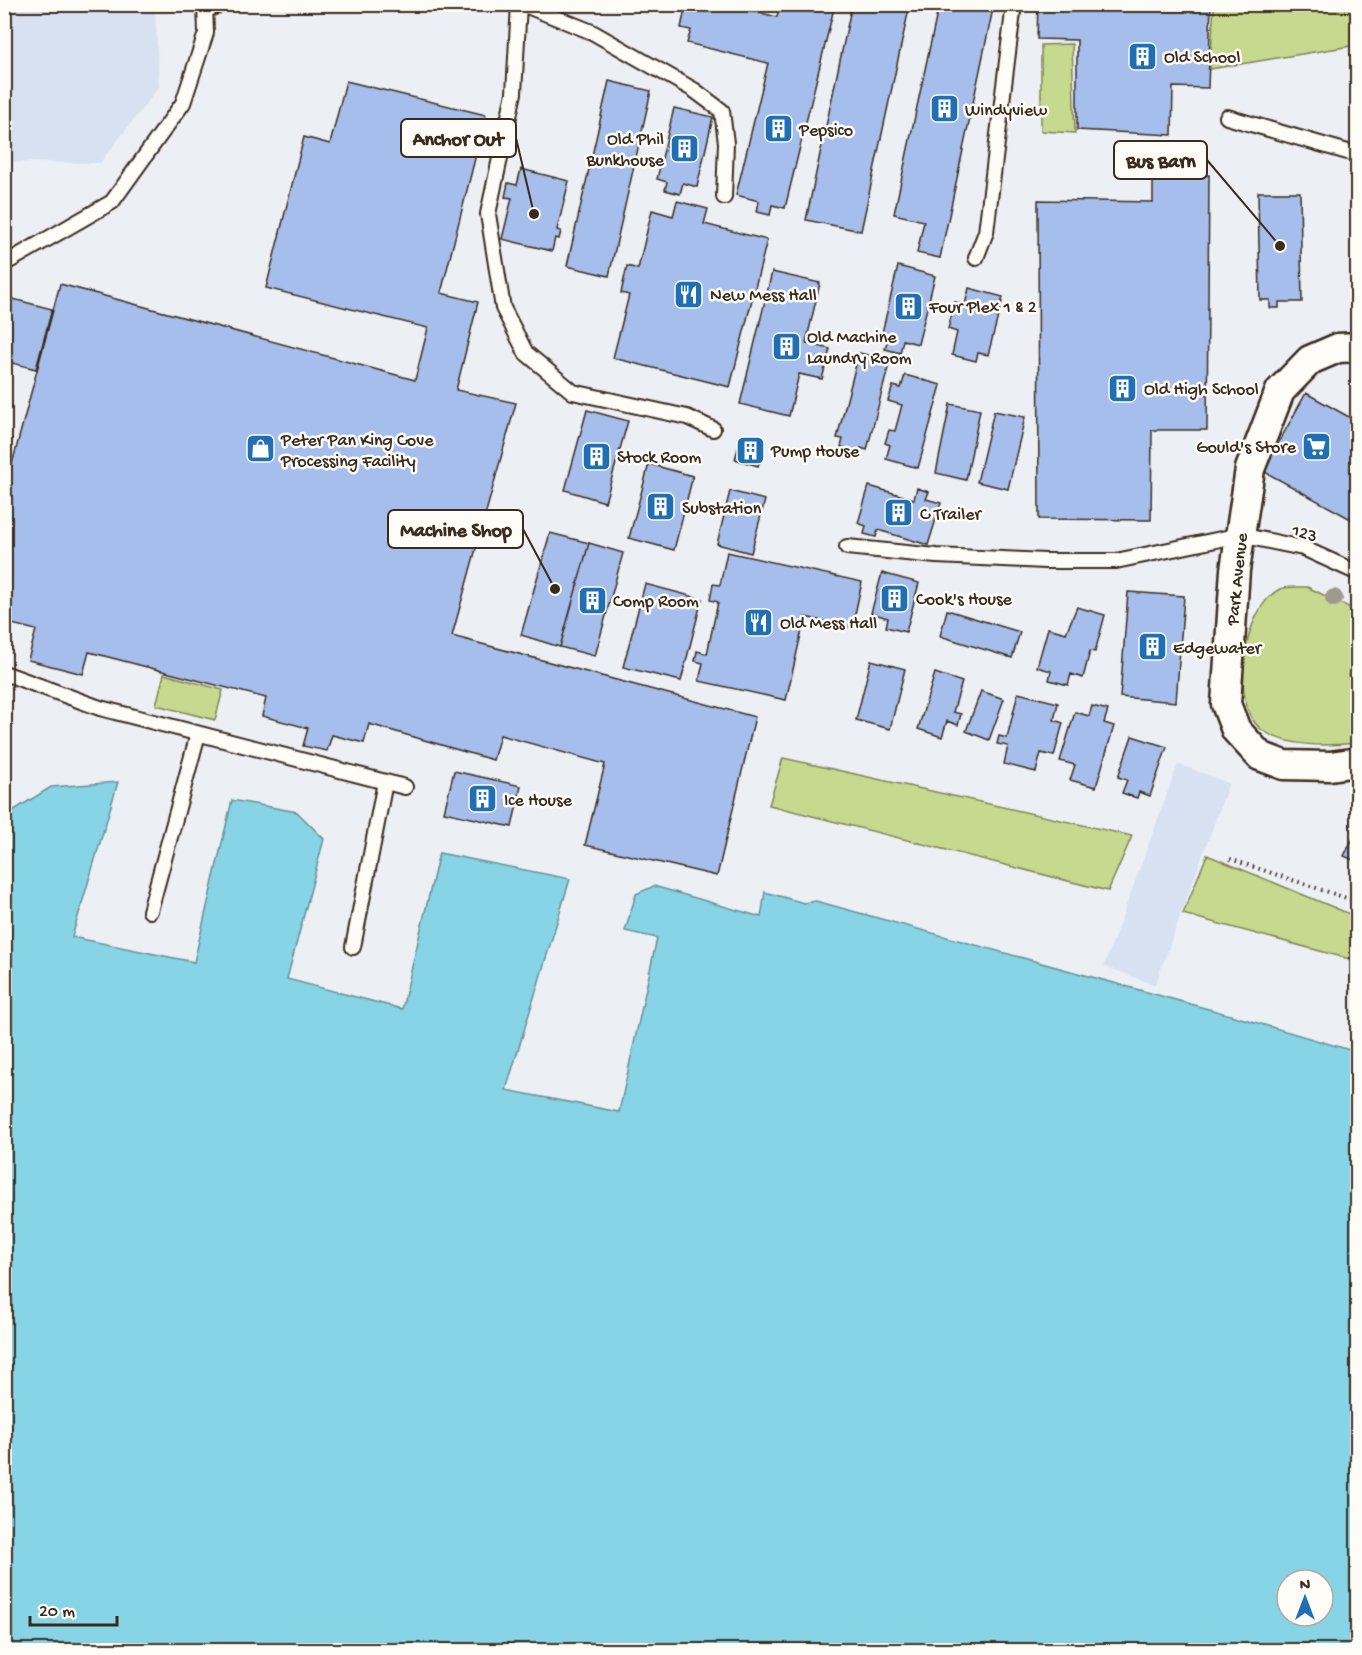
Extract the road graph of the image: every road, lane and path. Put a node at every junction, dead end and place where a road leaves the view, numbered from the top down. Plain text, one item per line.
1 (222, 4) edge
2 (521, 4) edge
3 (1014, 4) edge
4 (206, 7) edge
5 (1227, 117) dead end
6 (1358, 155) edge
7 (724, 197) dead end
8 (976, 258) dead end
9 (4, 264) edge
10 (1358, 347) edge
11 (713, 429) dead end
12 (1240, 535) junction
13 (847, 547) dead end
14 (1358, 573) edge
15 (4, 673) edge
16 (198, 734) junction
17 (1358, 762) edge
18 (385, 782) junction
19 (405, 787) dead end
20 (1230, 858) dead end
21 (1358, 902) edge
22 (150, 911) dead end
23 (353, 947) dead end

1 - 4 lane
2 - 7 lane
2 - 11 lane
3 - 8 lane
4 - 9 lane
5 - 6 lane
10 - 12 street, Park Avenue
12 - 13 lane
12 - 14 lane, 123
12 - 17 street, Park Avenue
15 - 16 lane
16 - 18 lane
16 - 22 lane
18 - 19 lane
18 - 23 lane
20 - 21 path

